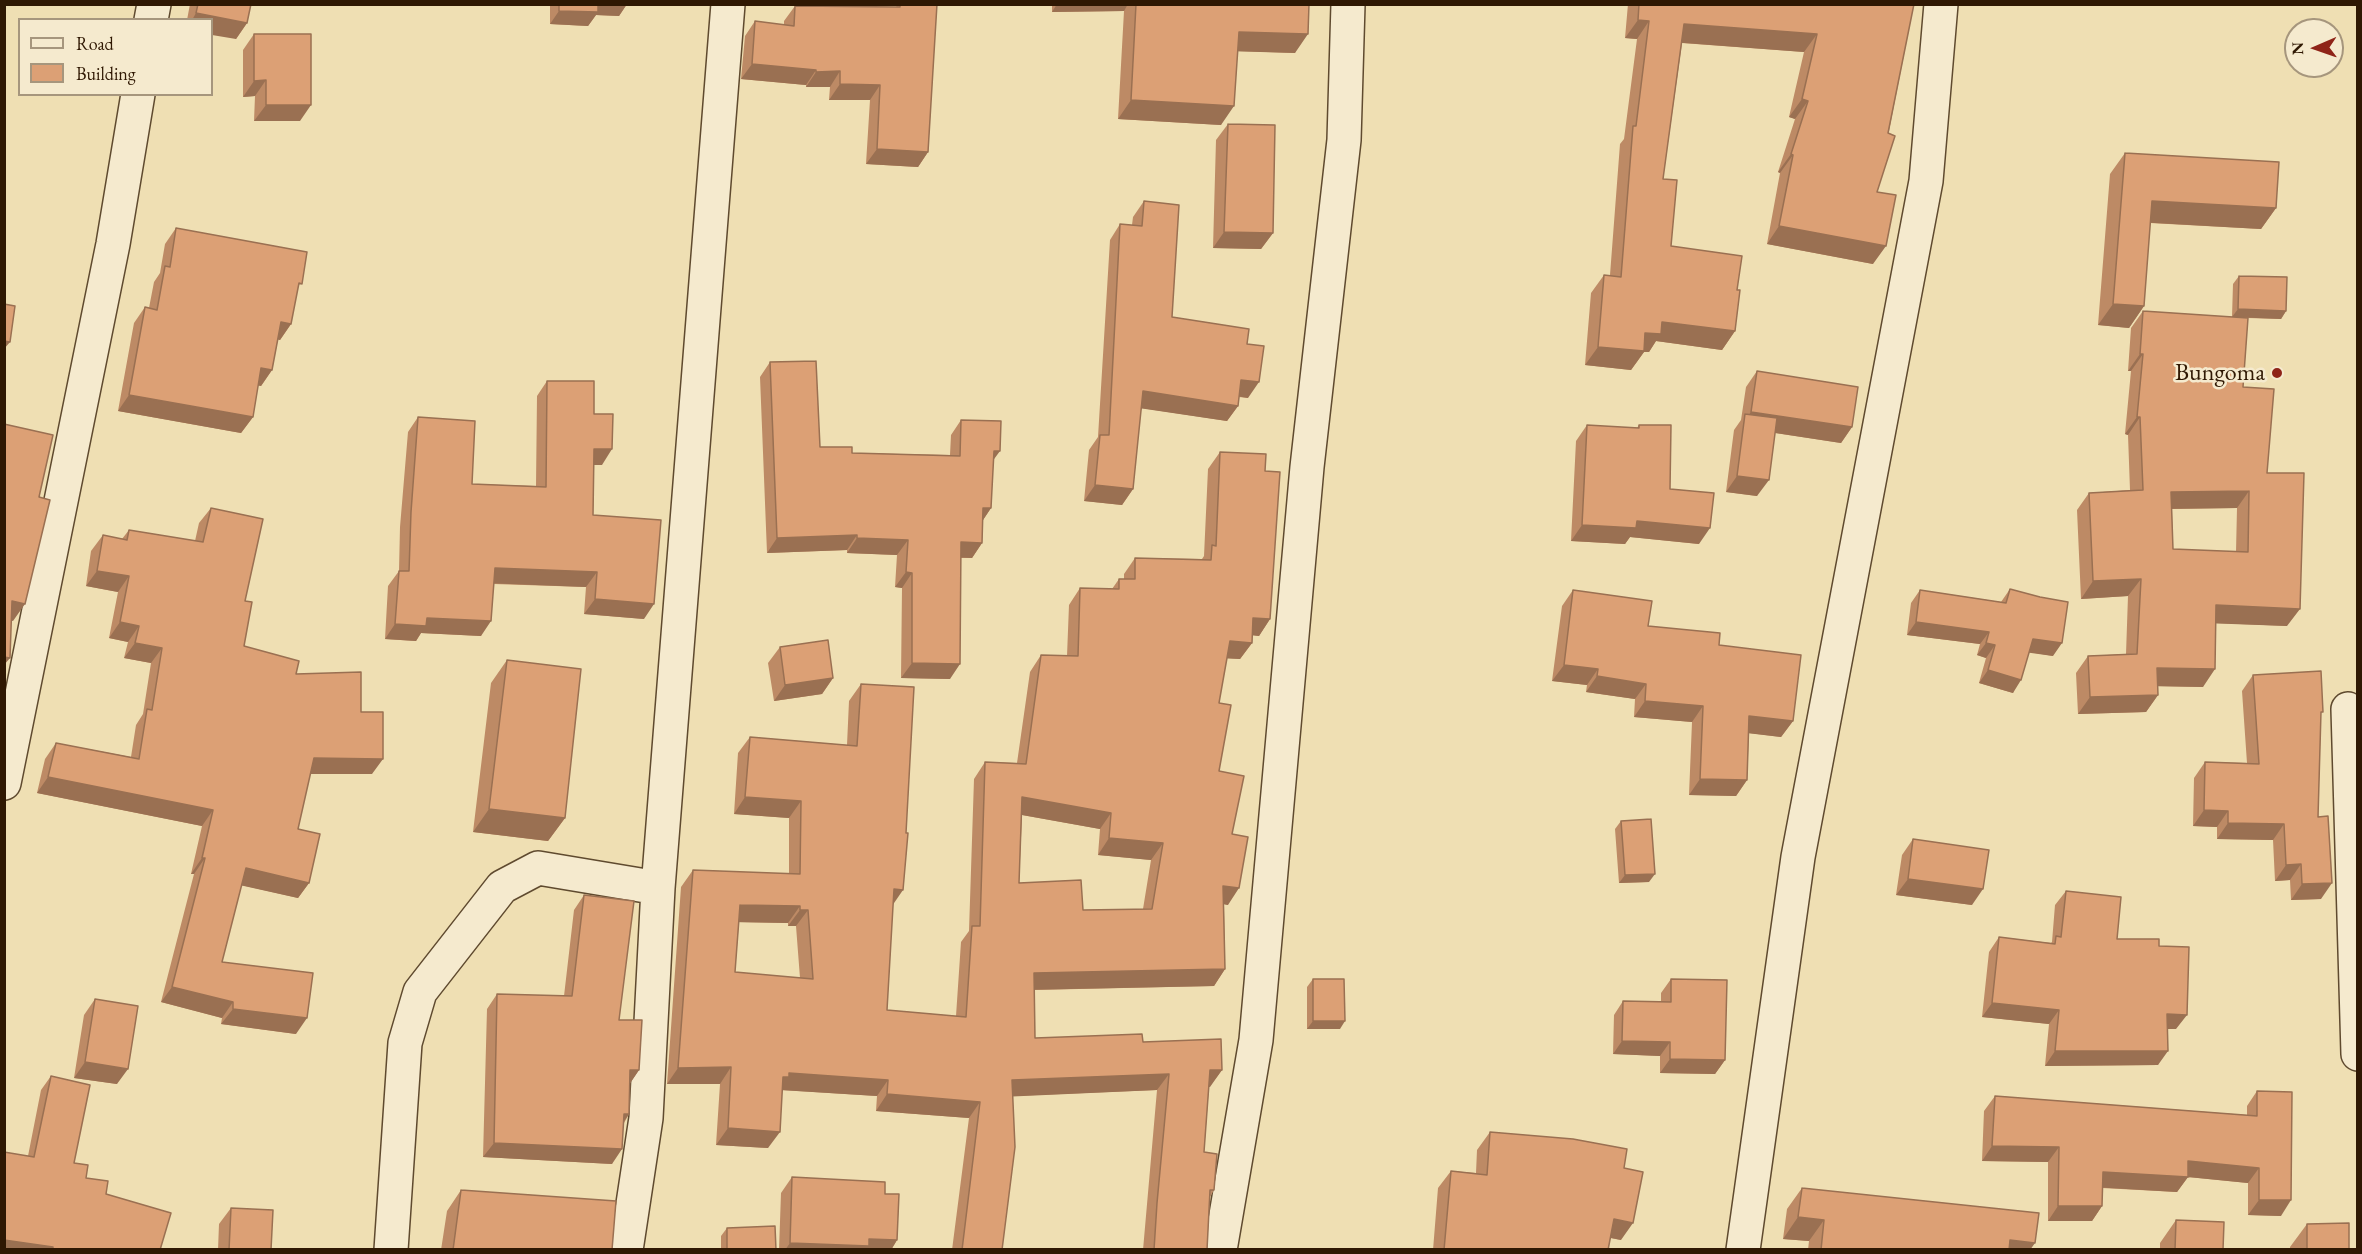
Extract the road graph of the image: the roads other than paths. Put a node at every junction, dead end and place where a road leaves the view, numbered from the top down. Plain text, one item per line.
1 (728, 4) edge
2 (1348, 4) edge
3 (1941, 4) edge
4 (138, 96) edge
5 (2348, 709) dead end
6 (4, 783) edge
7 (658, 888) junction
8 (2358, 1054) edge
9 (391, 1250) edge
10 (626, 1250) edge
11 (1220, 1250) edge
12 (1743, 1250) edge

1 - 7 street
2 - 11 street
3 - 12 street
4 - 6 street
5 - 8 street
7 - 9 street
7 - 10 street

